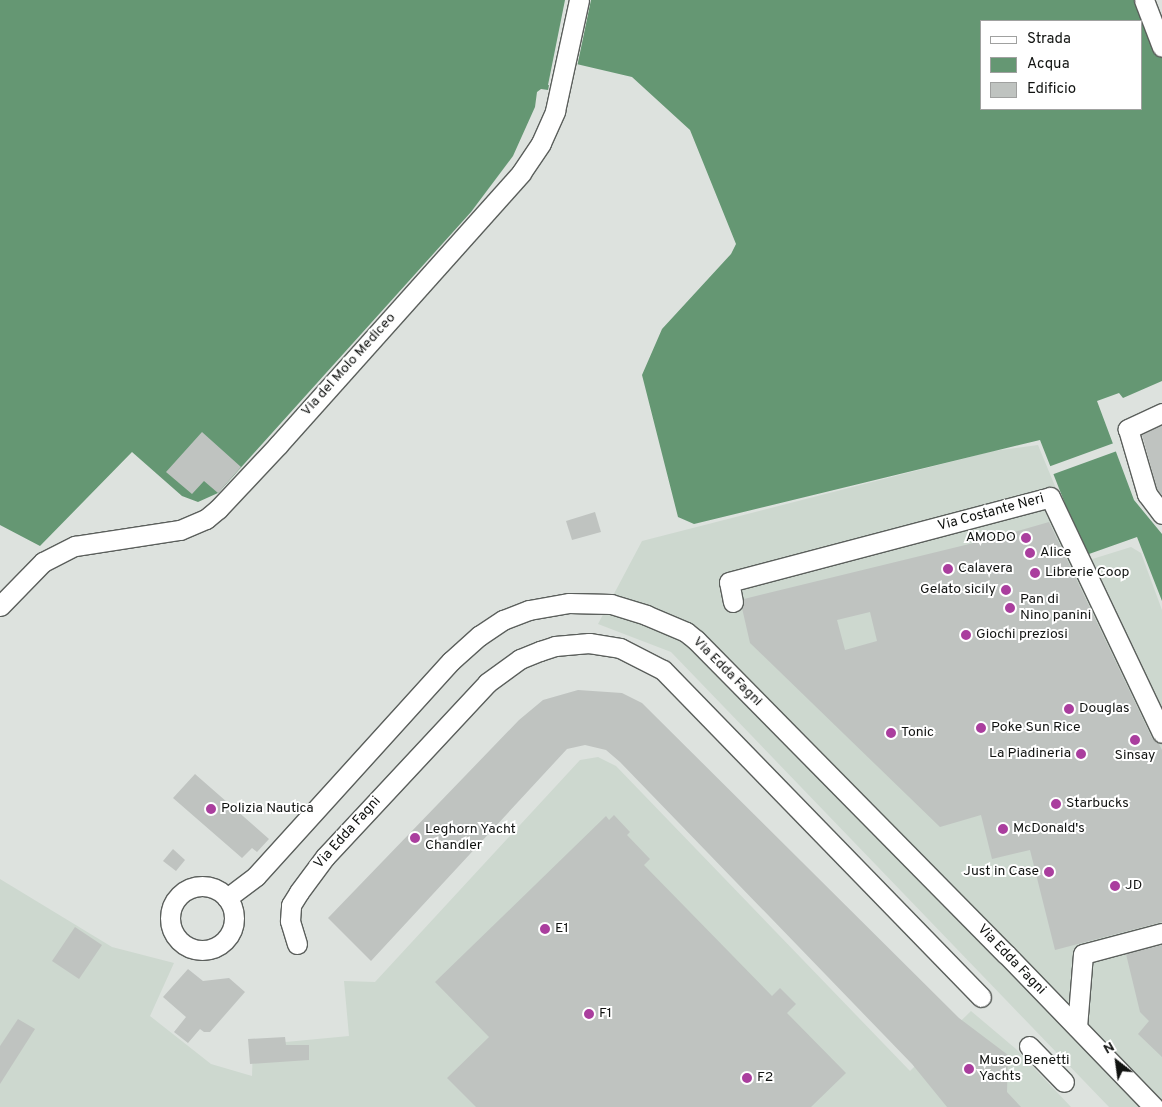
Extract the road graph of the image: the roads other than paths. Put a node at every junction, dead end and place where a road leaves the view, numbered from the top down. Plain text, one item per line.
1 (578, 0) edge
2 (1144, 0) edge
3 (1162, 48) edge
4 (1162, 413) edge
5 (1162, 514) edge
6 (733, 602) dead end
7 (0, 606) edge
8 (1162, 733) edge
9 (227, 898) dead end
10 (1162, 933) edge
11 (297, 944) dead end
12 (981, 996) dead end
13 (1077, 1027) junction
14 (1028, 1046) dead end
15 (1064, 1082) dead end
16 (1154, 1107) edge

1 - 7 street, Via del Molo Mediceo
2 - 3 street
4 - 5 street
6 - 8 street, Via Costante Neri
9 - 13 street, Via Edda Fagni
10 - 13 street
11 - 12 street, Via Edda Fagni
13 - 16 street, Via Edda Fagni
14 - 15 street

